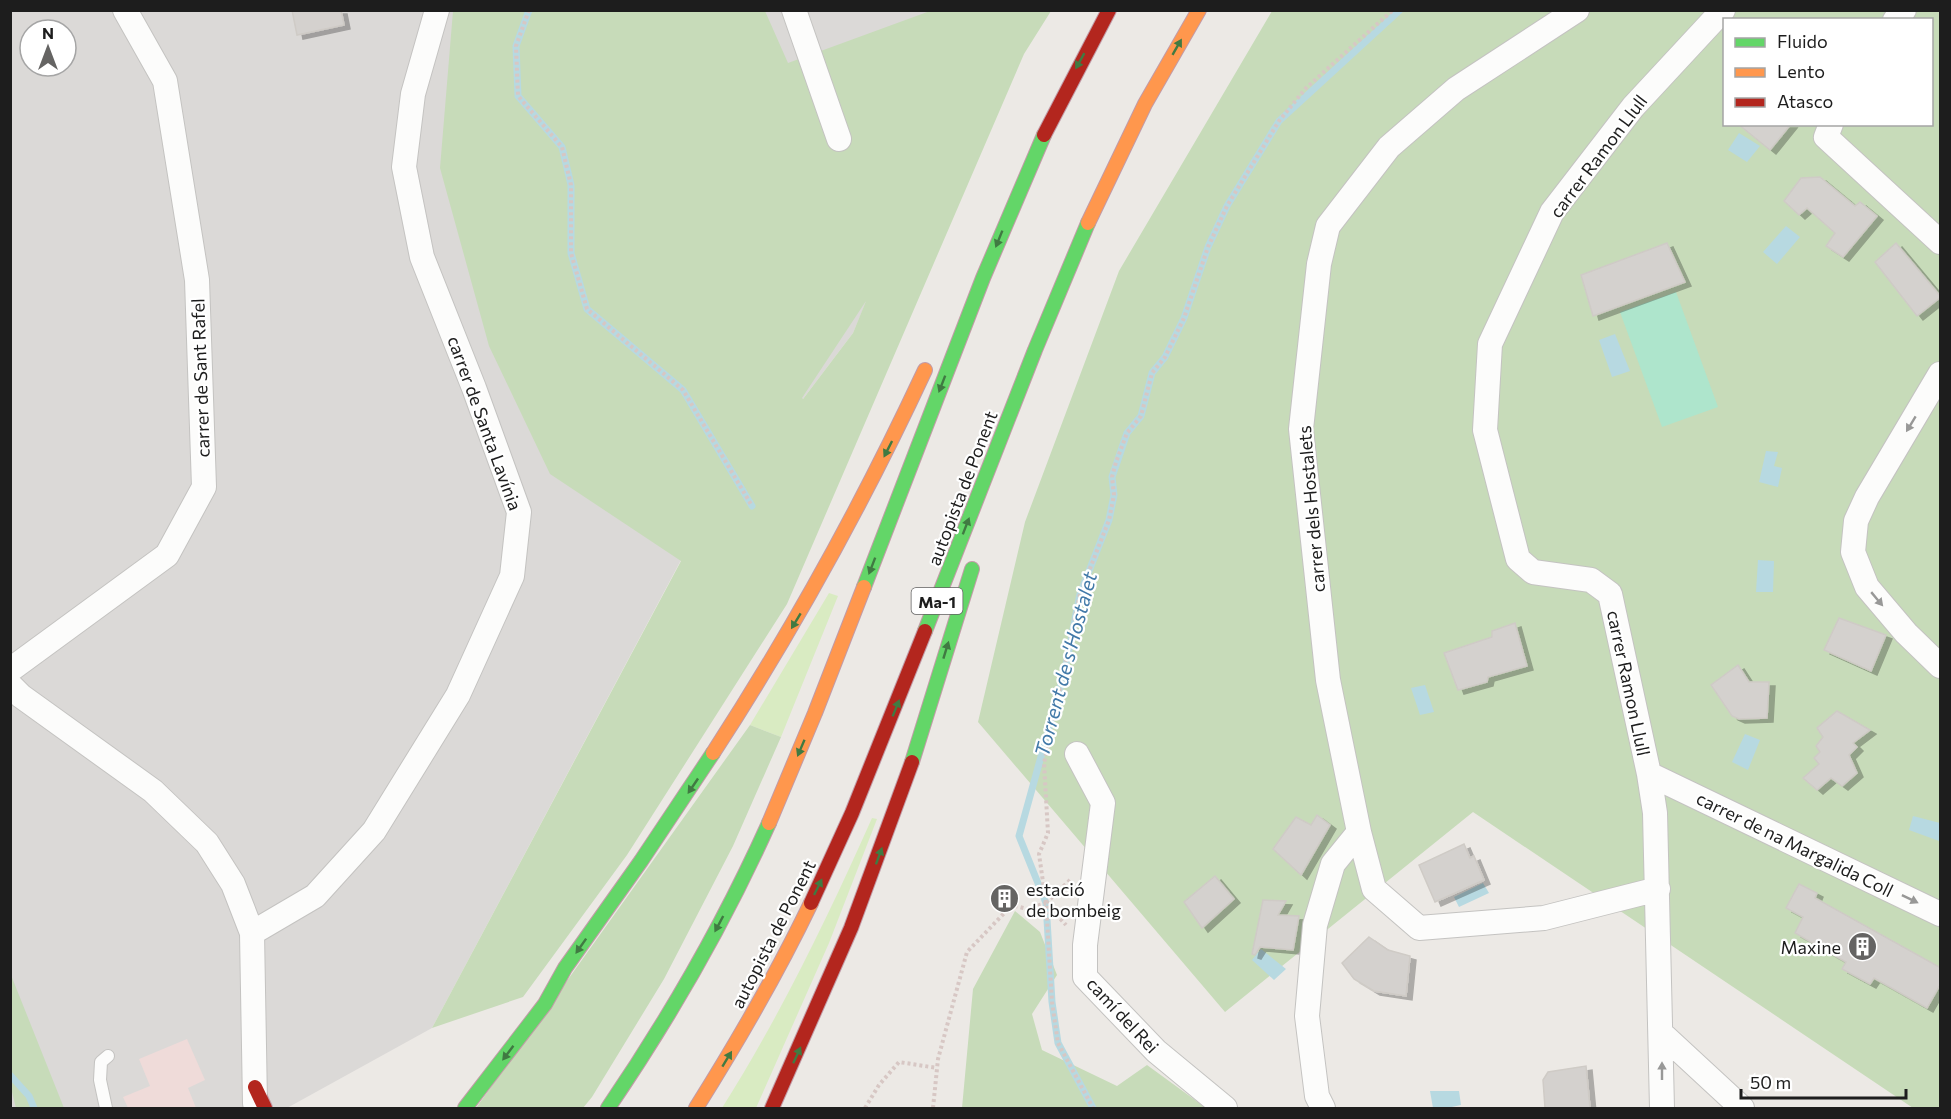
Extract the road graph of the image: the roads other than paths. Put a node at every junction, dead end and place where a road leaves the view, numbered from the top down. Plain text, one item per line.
1 (125, 10) edge
2 (437, 10) edge
3 (794, 10) edge
4 (1109, 10) edge
5 (1199, 10) edge
6 (1577, 10) edge
7 (1723, 10) edge
8 (1157, 83) junction
9 (1831, 126) edge
10 (839, 139) dead end
11 (1144, 141) dead end
12 (1941, 242) edge
13 (962, 329) junction
14 (1941, 374) edge
15 (978, 551) dead end
16 (1941, 666) edge
17 (10, 670) edge
18 (10, 685) edge
19 (1077, 754) dead end
20 (1649, 774) junction
21 (1359, 832) junction
22 (1658, 889) junction
23 (1941, 914) edge
24 (252, 933) junction
25 (564, 970) junction
26 (1662, 1034) junction
27 (108, 1056) dead end
28 (470, 1079) dead end
29 (258, 1101) edge
30 (106, 1108) edge
31 (465, 1108) edge
32 (609, 1108) edge
33 (696, 1108) edge
34 (772, 1108) edge
35 (1225, 1108) edge
36 (1323, 1108) edge
37 (1662, 1108) edge
38 (1742, 1108) edge

1 - 17 street, carrer de Sant Rafel
2 - 24 street, carrer de Santa Lavínia
3 - 10 street
4 -> 13 highway
8 -> 5 highway, autopista de Ponent / Ma-1
6 - 21 street, carrer dels Hostalets
7 - 20 street, carrer Ramon Llull
8 - 11 highway
33 -> 8 highway, autopista de Ponent / Ma-1
9 - 12 street
13 -> 25 highway
13 -> 32 highway
14 -> 16 street
34 -> 15 highway
18 - 24 street
19 - 35 street, camí del Rei
20 - 22 street, carrer Ramon Llull
20 -> 23 street, carrer de na Margalida Coll
21 - 22 street, carrer dels Hostalets
21 - 36 street
22 - 26 street, carrer Ramon Llull
24 - 29 street
25 - 28 highway
25 -> 31 highway
37 -> 26 street, carrer Ramon Llull
26 - 38 street
27 - 30 lane

